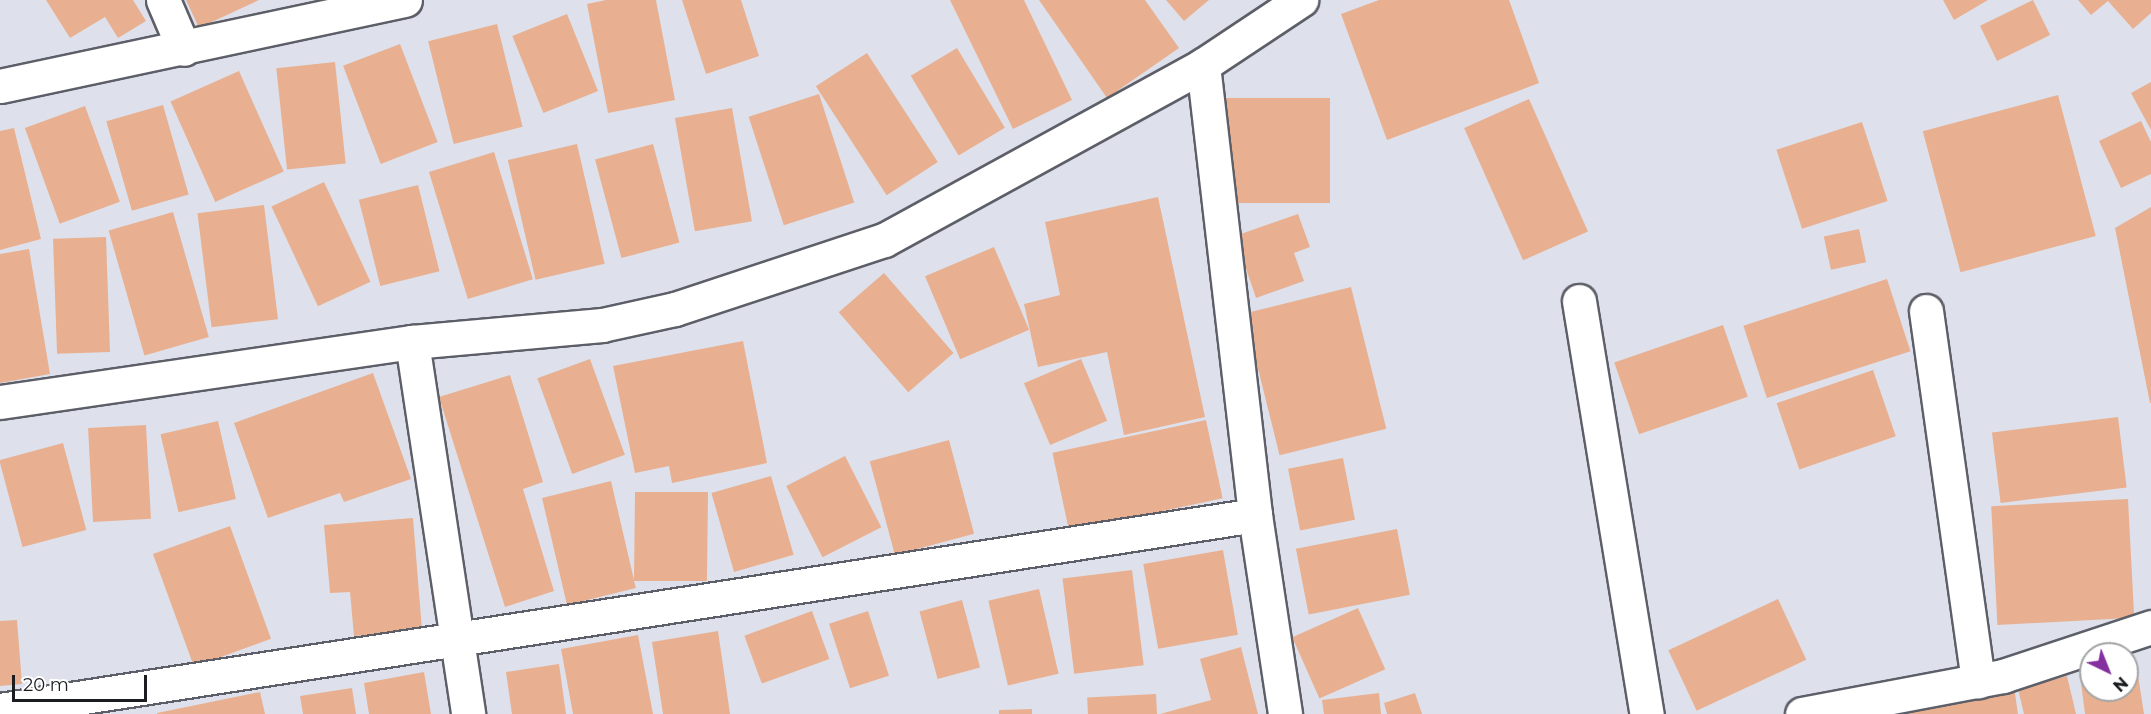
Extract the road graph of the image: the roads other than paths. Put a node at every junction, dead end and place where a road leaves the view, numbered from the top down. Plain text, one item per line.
1 (163, 0) edge
2 (405, 0) edge
3 (1301, 0) edge
4 (184, 49) junction
5 (1203, 65) junction
6 (0, 86) edge
7 (1579, 301) dead end
8 (1926, 311) dead end
9 (412, 342) junction
10 (0, 402) edge
11 (1255, 515) junction
12 (2151, 627) edge
13 (456, 637) junction
14 (1978, 681) junction
15 (0, 710) edge
16 (468, 714) edge
17 (1285, 714) edge
18 (1647, 714) edge
19 (1802, 714) edge

1 - 4 street
2 - 4 street
3 - 5 street
4 - 6 street
5 - 9 street
5 - 11 street
7 - 18 street
8 - 14 street
9 - 10 street
9 - 13 street
11 - 13 street
11 - 17 street
12 - 14 street
13 - 15 street
13 - 16 street
14 - 19 street

